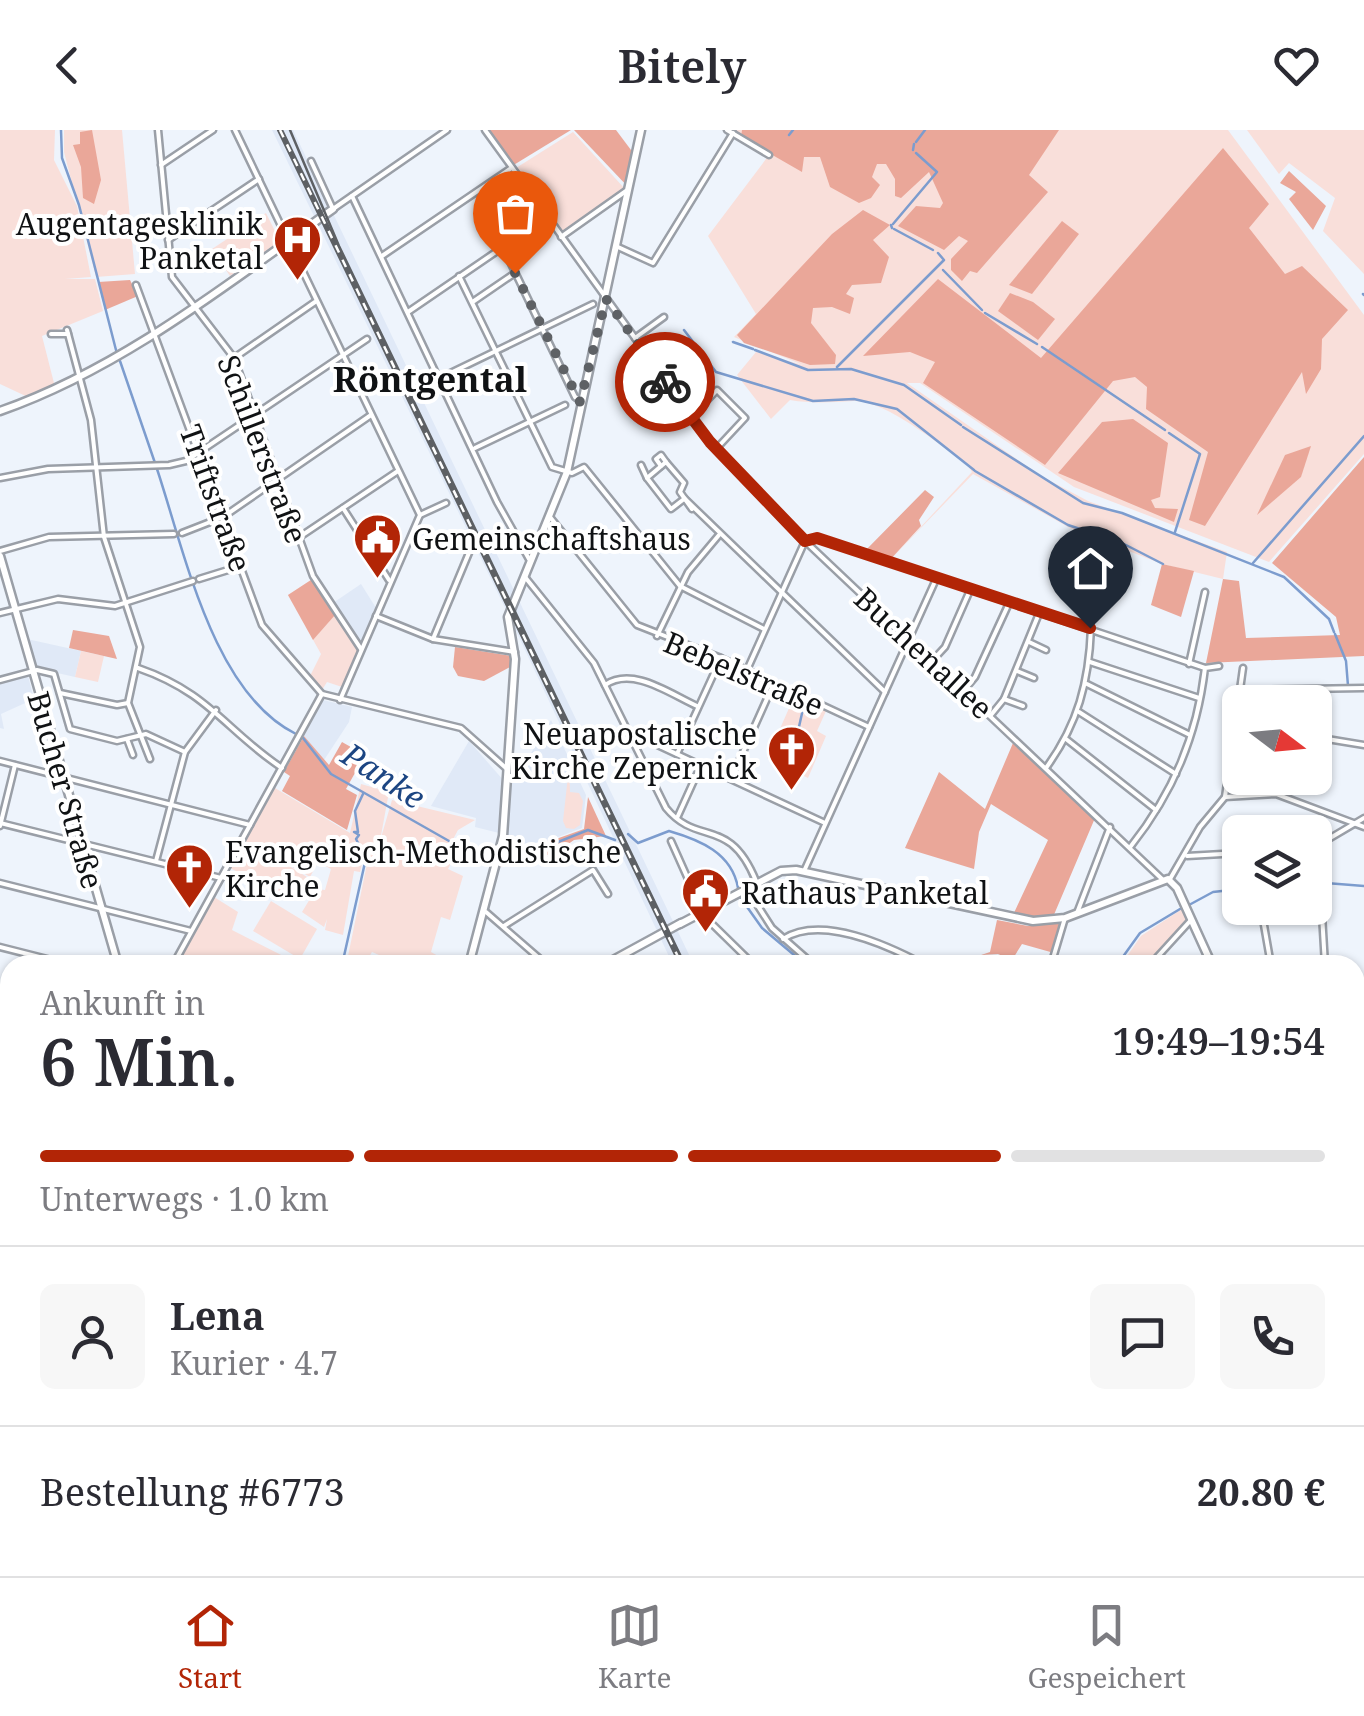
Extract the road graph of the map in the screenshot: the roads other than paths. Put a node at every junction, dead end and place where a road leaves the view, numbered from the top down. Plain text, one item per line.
1 (158, 130) edge
2 (213, 130) edge
3 (235, 130) edge
4 (446, 130) edge
5 (485, 130) edge
6 (641, 130) edge
7 (730, 132) edge
8 (769, 155) dead end
9 (311, 161) dead end
10 (161, 165) junction
11 (511, 168) junction
12 (258, 179) junction
13 (630, 189) junction
14 (352, 196) junction
15 (332, 209) junction
16 (547, 216) junction
17 (561, 237) junction
18 (168, 240) junction
19 (288, 240) junction
20 (503, 246) junction
21 (618, 246) junction
22 (382, 256) junction
23 (515, 273) junction
24 (459, 276) junction
25 (136, 286) dead end
26 (606, 299) junction
27 (315, 302) junction
28 (472, 302) junction
29 (593, 304) dead end
30 (191, 307) junction
31 (408, 312) junction
32 (664, 317) dead end
33 (543, 328) junction
34 (154, 333) junction
35 (50, 334) dead end
36 (368, 339) dead end
37 (634, 339) junction
38 (495, 351) junction
39 (341, 357) junction
40 (234, 358) junction
41 (674, 358) dead end
42 (705, 365) dead end
43 (657, 370) junction
44 (81, 375) junction
45 (440, 378) junction
46 (675, 396) junction
47 (582, 402) junction
48 (566, 405) dead end
49 (0, 411) edge
50 (371, 415) junction
51 (254, 417) junction
52 (690, 418) junction
53 (529, 422) junction
54 (473, 448) junction
55 (716, 449) junction
56 (200, 454) junction
57 (641, 465) dead end
58 (96, 467) junction
59 (398, 471) junction
60 (567, 472) junction
61 (0, 478) edge
62 (647, 478) junction
63 (277, 479) junction
64 (684, 498) junction
65 (446, 503) dead end
66 (344, 508) junction
67 (420, 515) junction
68 (550, 516) junction
69 (223, 517) junction
70 (182, 533) dead end
71 (174, 534) dead end
72 (718, 534) junction
73 (104, 537) junction
74 (298, 538) junction
75 (805, 541) junction
76 (470, 548) dead end
77 (0, 553) edge
78 (532, 560) junction
79 (241, 566) junction
80 (526, 576) junction
81 (936, 577) junction
82 (390, 581) junction
83 (680, 586) junction
84 (971, 588) junction
85 (1205, 592) dead end
86 (782, 596) junction
87 (1010, 601) junction
88 (128, 603) junction
89 (14, 609) junction
90 (1040, 611) junction
91 (0, 613) edge
92 (376, 616) junction
93 (1090, 628) junction
94 (765, 629) junction
95 (657, 636) junction
96 (433, 639) junction
97 (908, 639) junction
98 (1029, 642) junction
99 (361, 649) junction
100 (1046, 650) dead end
101 (515, 652) junction
102 (721, 658) junction
103 (932, 662) junction
104 (1090, 662) junction
105 (1189, 664) junction
106 (1219, 666) dead end
107 (138, 668) junction
108 (1205, 668) junction
109 (1244, 668) dead end
110 (746, 670) junction
111 (1017, 670) junction
112 (31, 672) junction
113 (1034, 678) dead end
114 (0, 680) edge
115 (774, 683) junction
116 (1087, 684) junction
117 (605, 685) junction
118 (1242, 685) edge
119 (1364, 688) edge
120 (1332, 689) edge
121 (964, 690) junction
122 (885, 692) junction
123 (60, 693) junction
124 (322, 694) junction
125 (1004, 698) junction
126 (1201, 699) junction
127 (340, 700) junction
128 (128, 703) junction
129 (699, 706) junction
130 (1023, 706) dead end
131 (216, 710) junction
132 (1078, 712) junction
133 (990, 716) junction
134 (869, 727) junction
135 (140, 733) junction
136 (1192, 736) junction
137 (631, 738) junction
138 (127, 739) junction
139 (1066, 739) junction
140 (1332, 739) edge
141 (1364, 745) edge
142 (185, 752) junction
143 (133, 754) dead end
144 (677, 754) junction
145 (150, 759) dead end
146 (0, 762) edge
147 (14, 765) junction
148 (701, 766) junction
149 (282, 768) junction
150 (1046, 768) junction
151 (508, 770) junction
152 (1177, 775) junction
153 (61, 777) junction
154 (731, 779) junction
155 (1259, 795) edge
156 (1279, 795) edge
157 (1226, 797) joint
158 (170, 804) junction
159 (1157, 811) junction
160 (677, 818) junction
161 (1364, 818) edge
162 (1355, 823) junction
163 (0, 824) edge
164 (825, 824) junction
165 (250, 825) junction
166 (1364, 826) edge
167 (1110, 827) junction
168 (1332, 837) edge
169 (671, 841) dead end
170 (81, 842) junction
171 (1131, 846) junction
172 (1222, 854) edge
173 (1187, 856) junction
174 (156, 861) junction
175 (804, 872) junction
176 (220, 878) junction
177 (1166, 879) junction
178 (0, 883) edge
179 (757, 883) junction
180 (746, 889) junction
181 (608, 894) dead end
182 (100, 908) junction
183 (704, 911) junction
184 (486, 912) junction
185 (1077, 913) junction
186 (1064, 918) junction
187 (1191, 920) junction
188 (1264, 925) edge
189 (1322, 925) edge
190 (504, 926) junction
191 (191, 931) junction
192 (783, 939) junction
193 (0, 947) edge
194 (32, 955) edge
195 (115, 955) edge
196 (178, 955) edge
197 (473, 955) edge
198 (537, 955) edge
199 (623, 955) edge
200 (742, 955) edge
201 (802, 955) edge
202 (899, 955) edge
203 (1054, 955) edge
204 (1159, 955) edge
205 (1207, 955) edge
206 (1269, 955) edge
207 (1324, 955) edge

1 - 10 street, Schillerstraße
2 - 10 street
3 - 12 street
4 - 14 street
5 - 11 street, Buchenallee
6 - 13 street
7 - 8 street
7 - 21 street
9 - 15 street
10 - 18 street, Schillerstraße
11 - 16 street, Buchenallee
11 - 22 street
12 - 18 street
12 - 19 street
13 - 17 street
13 - 21 street
14 - 15 street
14 - 22 street
15 - 19 street
16 - 17 street, Buchenallee
16 - 20 street
17 - 26 street, Buchenallee
18 - 30 street, Schillerstraße
19 - 27 street
19 - 30 street
20 - 23 street
20 - 24 street
21 - 26 street
22 - 31 street
23 - 28 street
23 - 33 street
24 - 28 street
24 - 31 street
25 - 34 street, Triftstraße
26 - 37 street, Buchenallee
26 - 47 street
27 - 39 street
27 - 40 street
28 - 38 street
29 - 33 street
30 - 34 street
30 - 40 street, Schillerstraße
31 - 45 street
32 - 37 street
33 - 38 street
33 - 47 street
34 - 44 street
34 - 56 street, Triftstraße
35 - 44 street
36 - 39 street
37 - 43 street, Buchenallee
38 - 45 street
38 - 53 street
39 - 50 street
39 - 51 street
40 - 51 street, Schillerstraße
41 - 43 street
42 - 46 street
43 - 46 street, Buchenallee
44 - 49 street
44 - 58 street
45 - 54 street
46 - 52 street, Buchenallee
47 - 60 street
48 - 53 street
50 - 59 street
50 - 63 street
51 - 56 street
51 - 63 street, Schillerstraße
52 - 55 street, Buchenallee
52 - 55 street
53 - 54 street
53 - 60 street
54 - 78 street
55 - 75 street, Buchenallee
56 - 58 street
56 - 69 street, Triftstraße
57 - 62 street
58 - 61 street
58 - 73 street
59 - 66 street
59 - 67 street
60 - 68 street
60 - 83 street
62 - 64 street
62 - 64 street
63 - 69 street
63 - 74 street, Schillerstraße
64 - 72 street
65 - 67 street
66 - 74 street
66 - 82 street
67 - 82 street
68 - 78 street
68 - 95 street, Bebelstraße
69 - 70 street
69 - 79 street, Triftstraße
71 - 73 street
72 - 83 street
72 - 86 street
73 - 77 street
73 - 88 street
74 - 99 street, Schillerstraße
75 - 81 street
75 - 86 street
75 - 97 street, Buchenallee
76 - 96 street
77 - 89 street, Bucher Straße
78 - 80 street
79 - 88 street
79 - 124 street, Triftstraße
80 - 101 street
80 - 117 street
81 - 84 street
81 - 97 street
82 - 92 street
83 - 94 street
83 - 95 street
84 - 87 street
84 - 103 street
85 - 105 street
86 - 94 street
86 - 122 street
87 - 90 street
87 - 121 street
88 - 89 street
88 - 107 street
89 - 91 street
89 - 112 street, Bucher Straße
90 - 93 street
90 - 98 street
92 - 96 street
92 - 99 street
93 - 104 street
93 - 105 street
94 - 110 street
95 - 102 street, Bebelstraße
96 - 101 street
97 - 103 street, Buchenallee
97 - 122 street
98 - 100 street
98 - 111 street
99 - 127 street
101 - 151 street
102 - 110 street, Bebelstraße
102 - 129 street
103 - 121 street, Buchenallee
104 - 116 street
104 - 126 street
105 - 108 street
106 - 108 street
107 - 128 street
107 - 131 street
108 - 126 street
109 - 118 street
110 - 115 street, Bebelstraße
111 - 113 street
111 - 125 street
112 - 114 street
112 - 123 street
112 - 153 street, Bucher Straße
115 - 134 street, Bebelstraße
115 - 154 street
116 - 132 street
116 - 136 street
117 - 129 street
117 - 137 street
119 - 120 street
121 - 133 street, Buchenallee
122 - 134 street
123 - 128 street
123 - 138 street
124 - 127 street
124 - 149 street
125 - 130 street
125 - 133 street
126 - 136 street
127 - 151 street
128 - 135 street
129 - 144 street
131 - 142 street
131 - 149 street
132 - 139 street
132 - 152 street
133 - 150 street, Buchenallee
134 - 164 street
135 - 138 street
135 - 142 street
135 - 145 street
136 - 152 street
137 - 144 street
137 - 160 street
138 - 143 street
139 - 150 street
139 - 159 street
140 - 141 street
142 - 158 street
144 - 148 street
146 - 147 street
147 - 153 street
147 - 163 street
148 - 154 street
148 - 160 street
149 - 165 street
150 - 167 street, Buchenallee
151 - 184 street
152 - 159 street
153 - 158 street
153 - 170 street, Bucher Straße
154 - 164 street
155 - 157 street
156 - 162 street
157 - 173 street
158 - 165 street
158 - 174 street
159 - 171 street
160 - 179 street
161 - 162 street
162 - 166 street
162 - 168 street
163 - 170 street
164 - 175 street
165 - 176 street
167 - 171 street, Buchenallee
167 - 185 street
169 - 183 street
170 - 174 street
170 - 182 street, Bucher Straße
171 - 177 street, Buchenallee
172 - 173 street
173 - 177 street
174 - 176 street
175 - 179 street
175 - 186 street
176 - 191 street
177 - 185 street
177 - 187 street, Buchenallee
178 - 182 street
179 - 180 street
180 - 183 street
180 - 192 street
181 - 190 street
182 - 191 street
182 - 195 street, Bucher Straße
183 - 199 street
183 - 200 street
184 - 190 street
184 - 197 street
185 - 186 street
186 - 203 street
187 - 204 street
187 - 205 street, Buchenallee
188 - 206 street
189 - 207 street
190 - 198 street
191 - 196 street
192 - 201 street
192 - 202 street
193 - 194 street

